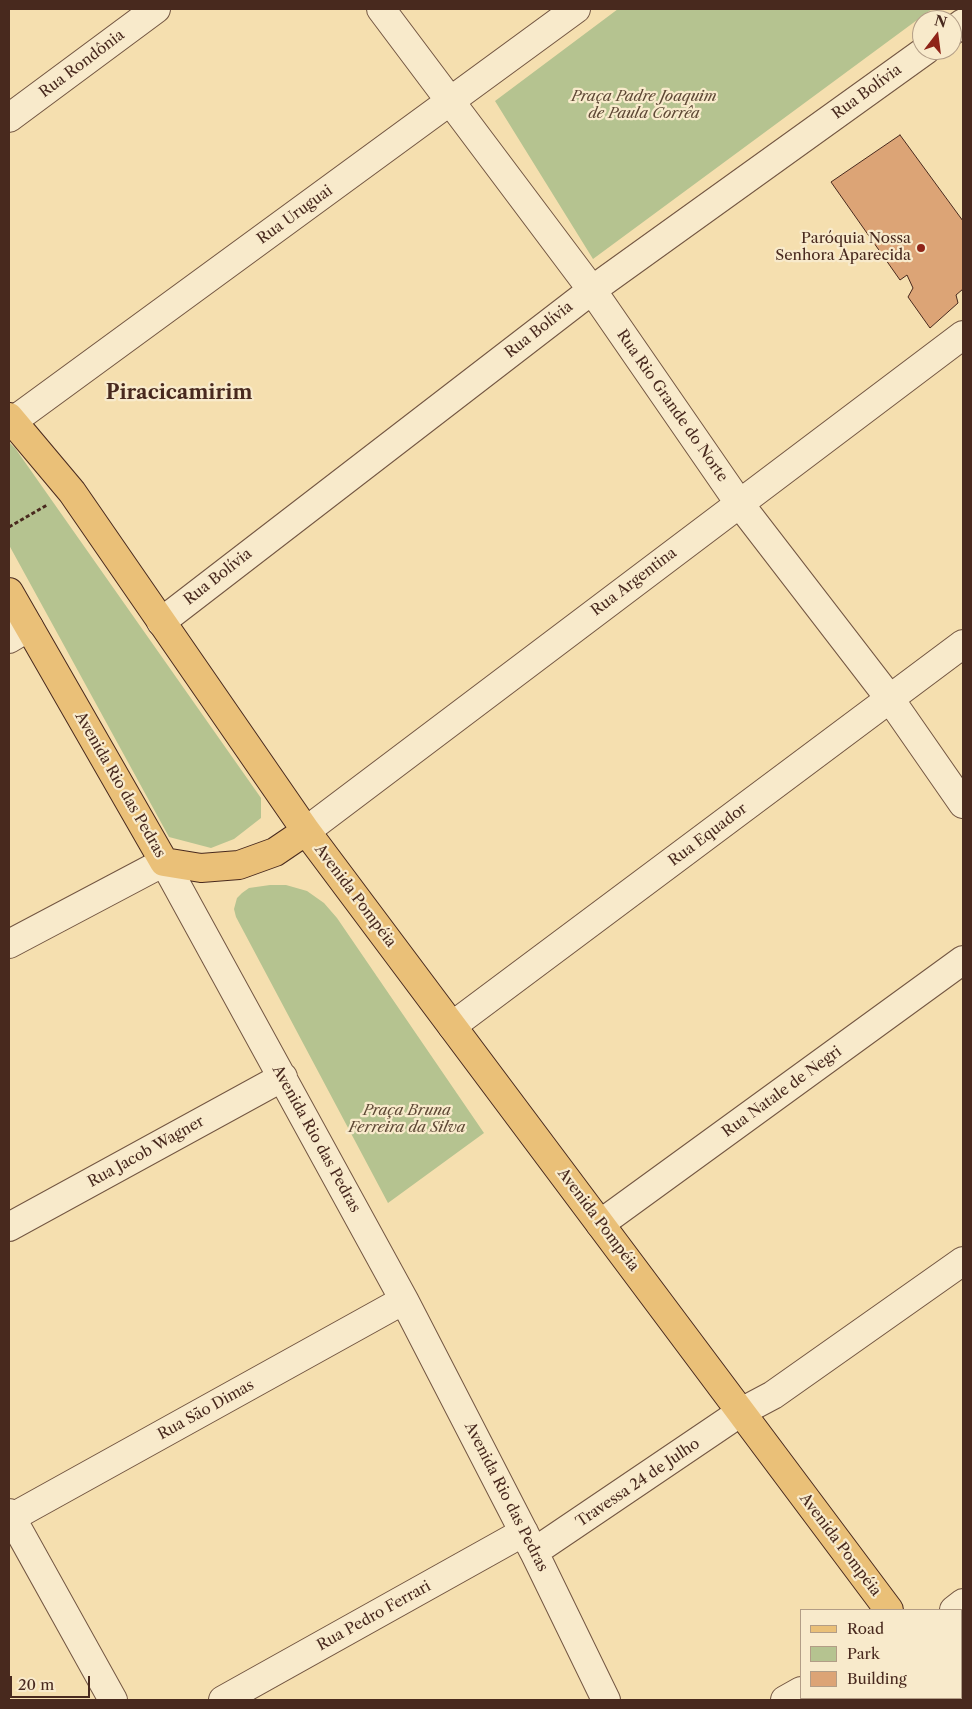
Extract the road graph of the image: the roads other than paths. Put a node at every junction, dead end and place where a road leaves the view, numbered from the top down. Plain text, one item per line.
1 (156, 9) edge
2 (380, 9) edge
3 (576, 9) edge
4 (912, 60) edge
5 (450, 103) junction
6 (9, 118) edge
7 (592, 290) junction
8 (963, 335) edge
9 (11, 419) edge
10 (739, 503) junction
11 (9, 592) edge
12 (161, 622) junction
13 (19, 633) edge
14 (963, 644) edge
15 (890, 699) junction
16 (963, 804) edge
17 (306, 831) junction
18 (164, 862) junction
19 (9, 944) edge
20 (963, 960) edge
21 (452, 1026) junction
22 (283, 1077) junction
23 (600, 1224) junction
24 (9, 1227) edge
25 (963, 1261) edge
26 (404, 1300) junction
27 (741, 1412) junction
28 (10, 1517) edge
29 (529, 1542) junction
30 (888, 1609) edge
31 (800, 1692) edge
32 (606, 1699) edge
33 (113, 1700) edge
34 (223, 1700) edge
35 (785, 1700) edge

1 - 6 street, Rua Rondônia
2 - 5 street, Rua Rio Grande do Norte
3 - 5 street, Rua Uruguai
4 - 7 street, Rua Bolívia
5 - 7 street, Rua Rio Grande do Norte
5 - 9 street, Rua Uruguai
7 - 10 street, Rua Rio Grande do Norte
7 - 12 street, Rua Bolívia
8 - 10 street, Rua Argentina
9 - 12 main road
10 - 15 street, Rua Rio Grande do Norte
10 - 17 street, Rua Argentina
11 - 13 main road, Avenida Rio das Pedras
12 - 17 main road
13 - 18 main road, Avenida Rio das Pedras
14 - 15 street, Rua Equador
15 - 16 street, Rua Rio Grande do Norte
15 - 21 street, Rua Equador
17 - 18 main road
17 - 21 main road, Avenida Pompéia
18 - 19 street
18 - 22 street, Avenida Rio das Pedras
20 - 23 street, Rua Natale de Negri
21 - 23 main road, Avenida Pompéia
22 - 24 street, Rua Jacob Wagner
22 - 26 street, Avenida Rio das Pedras
23 - 27 main road, Avenida Pompéia
25 - 27 street, Travessa 24 de Julho
26 - 28 street, Rua São Dimas
26 - 29 street, Avenida Rio das Pedras
27 - 29 street, Travessa 24 de Julho
27 - 30 main road, Avenida Pompéia
28 - 33 street
29 - 32 street, Avenida Rio das Pedras
29 - 34 street, Rua Pedro Ferrari
31 - 35 street

